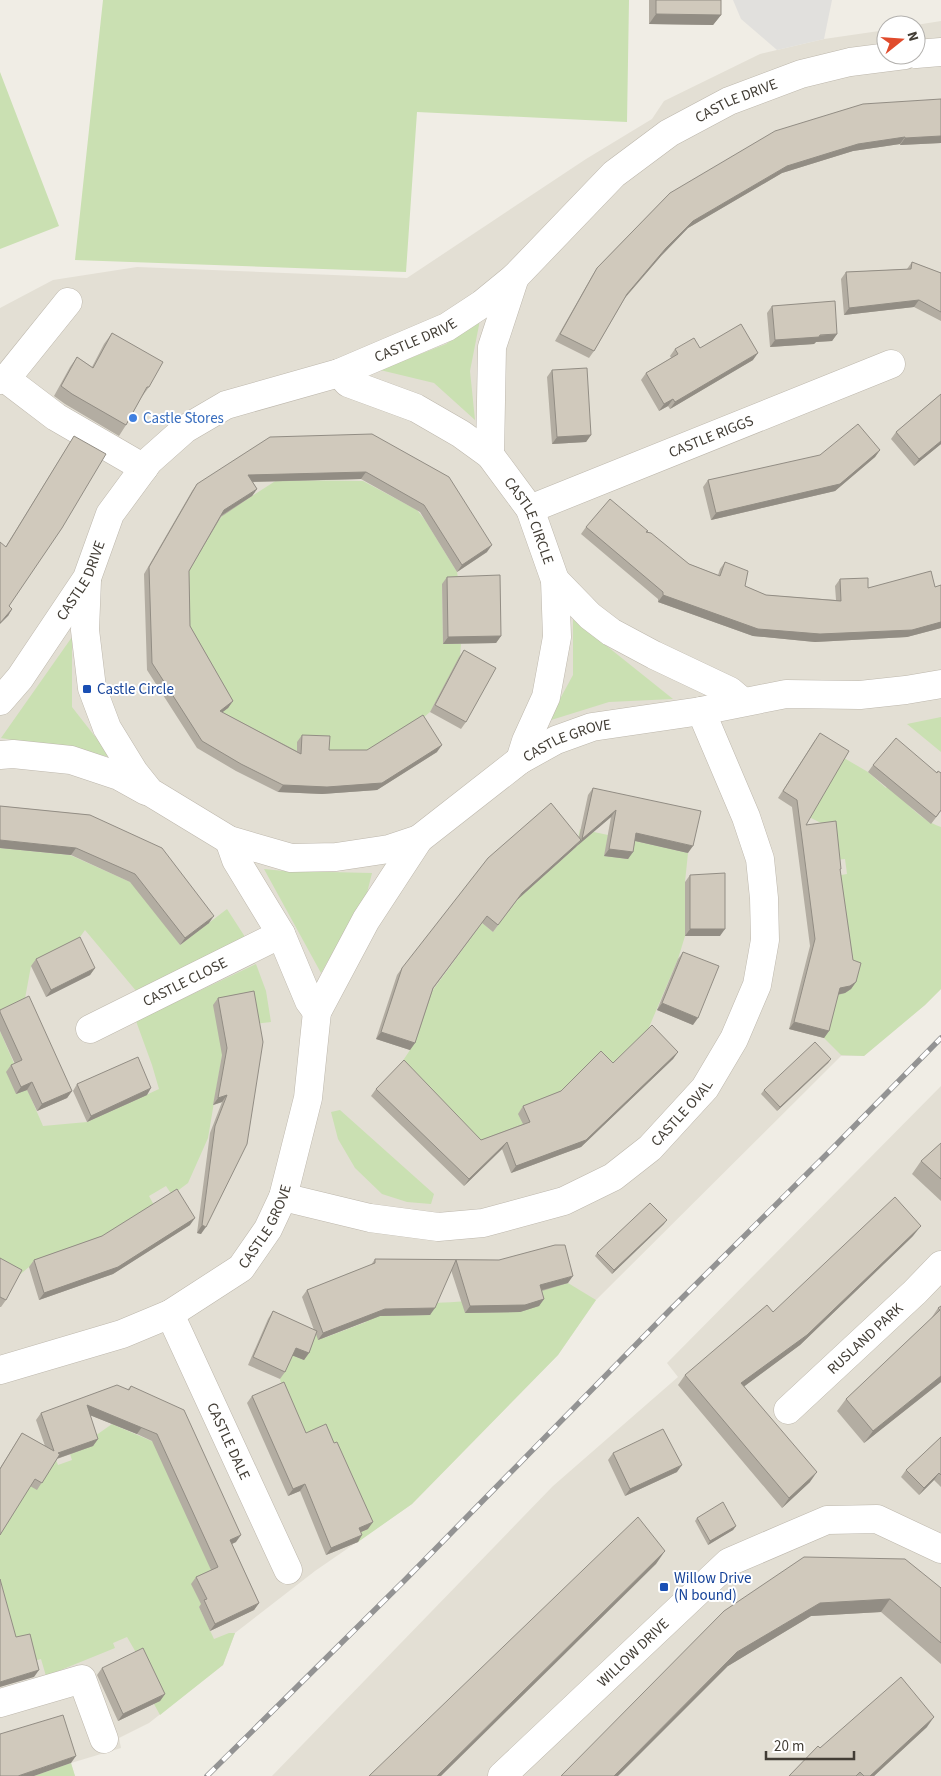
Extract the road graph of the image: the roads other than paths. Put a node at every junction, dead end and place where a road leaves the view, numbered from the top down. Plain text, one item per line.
1 (941, 52) edge
2 (926, 53) edge
3 (876, 59) edge
4 (515, 277) junction
5 (68, 302) dead end
6 (891, 364) dead end
7 (339, 373) junction
8 (3, 379) edge
9 (490, 455) junction
10 (144, 468) junction
11 (530, 508) junction
12 (87, 578) junction
13 (555, 580) junction
14 (941, 684) edge
15 (0, 700) edge
16 (743, 702) junction
17 (701, 711) junction
18 (0, 755) edge
19 (520, 760) junction
20 (150, 792) junction
21 (419, 839) junction
22 (229, 840) junction
23 (281, 934) junction
24 (317, 1012) junction
25 (90, 1029) dead end
26 (283, 1197) junction
27 (941, 1265) edge
28 (170, 1314) junction
29 (0, 1370) edge
30 (788, 1410) dead end
31 (941, 1549) edge
32 (288, 1570) dead end
33 (0, 1703) edge
34 (104, 1739) dead end
35 (502, 1776) edge

1 - 2 street
3 - 4 street, CASTLE DRIVE
4 - 7 street, CASTLE DRIVE
4 - 9 street
5 - 8 street
6 - 11 street, CASTLE RIGGS
7 - 9 street, CASTLE CIRCLE
7 - 10 street, CASTLE DRIVE
8 - 10 street
9 - 11 street, CASTLE CIRCLE
10 - 12 street, CASTLE DRIVE
11 - 13 street, CASTLE CIRCLE
12 - 15 street, CASTLE DRIVE
12 - 20 street
13 - 16 street
13 - 19 street, CASTLE CIRCLE
14 - 16 street, CASTLE GROVE
16 - 17 street, CASTLE GROVE
17 - 19 street, CASTLE GROVE
17 - 26 street, CASTLE OVAL
18 - 20 street
19 - 21 street, CASTLE GROVE
20 - 22 street
21 - 22 street
21 - 24 street, CASTLE GROVE
22 - 23 street
23 - 24 street
23 - 25 street, CASTLE CLOSE
24 - 26 street, CASTLE GROVE
26 - 28 street, CASTLE GROVE
27 - 30 street, RUSLAND PARK
28 - 29 street, CASTLE GROVE
28 - 32 street, CASTLE DALE
31 - 35 street, WILLOW DRIVE
33 - 34 street

